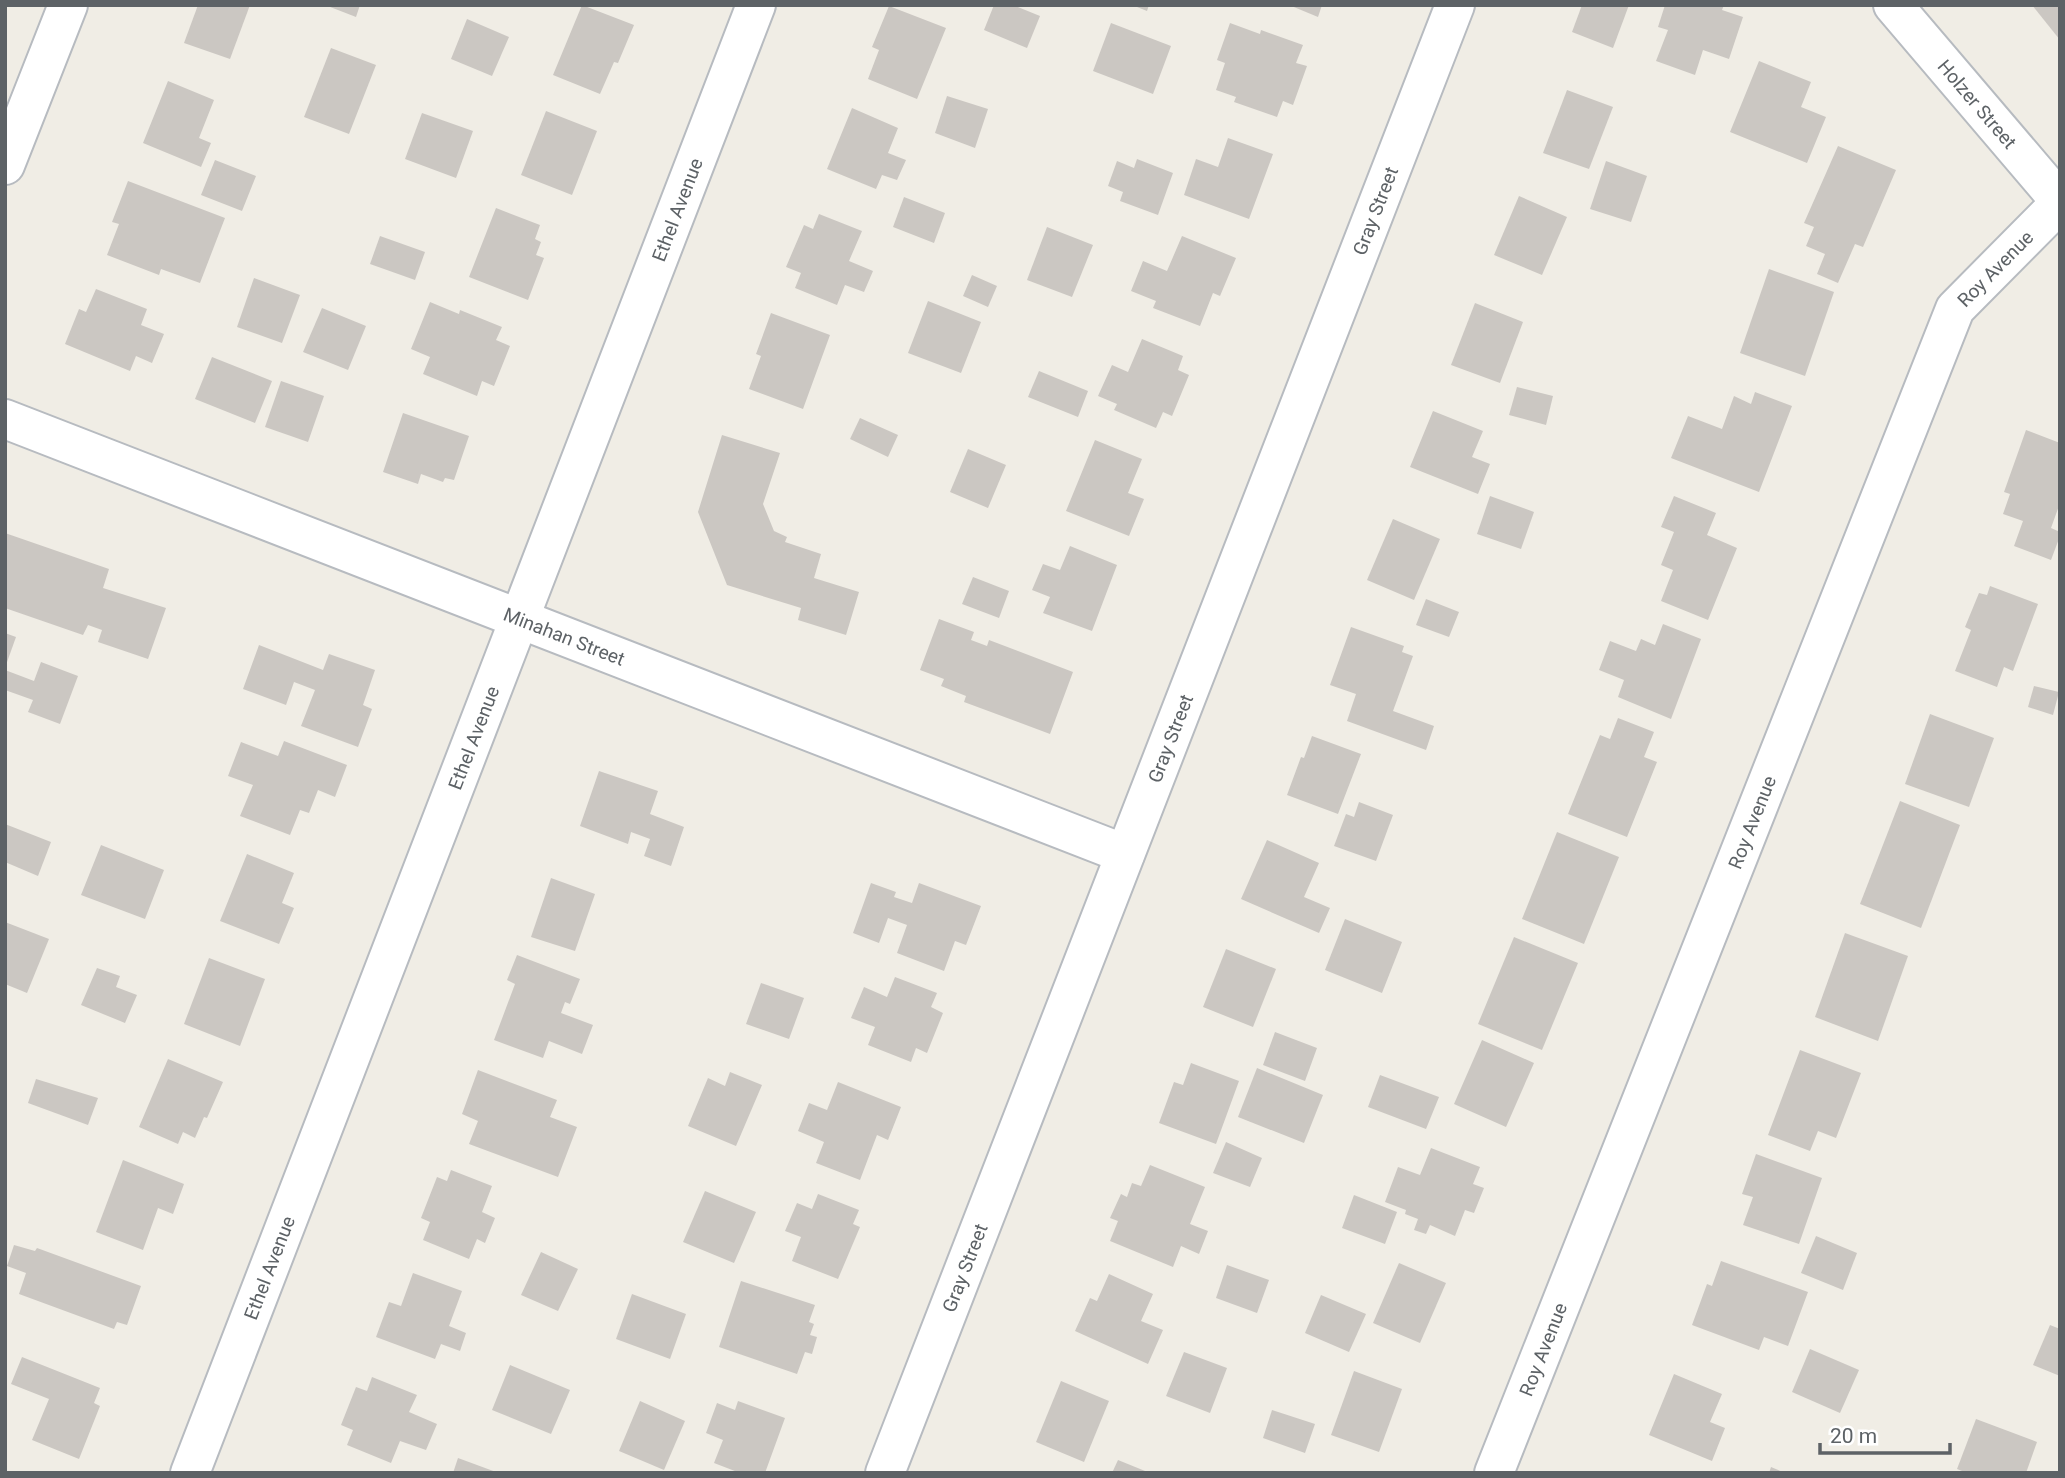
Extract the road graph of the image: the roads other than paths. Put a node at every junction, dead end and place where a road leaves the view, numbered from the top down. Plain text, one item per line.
1 (68, 5) edge
2 (756, 5) edge
3 (1455, 5) edge
4 (1893, 5) edge
5 (5, 164) edge
6 (2060, 202) edge
7 (5, 419) edge
8 (520, 619) junction
9 (1125, 854) junction
10 (190, 1473) edge
11 (885, 1473) edge
12 (1494, 1473) edge

1 - 5 street
2 - 8 street, Ethel Avenue
3 - 9 street, Gray Street
4 - 6 street, Holzer Street
6 - 12 street, Roy Avenue
7 - 8 street, Minahan Street
8 - 9 street, Minahan Street
8 - 10 street, Ethel Avenue
9 - 11 street, Gray Street

